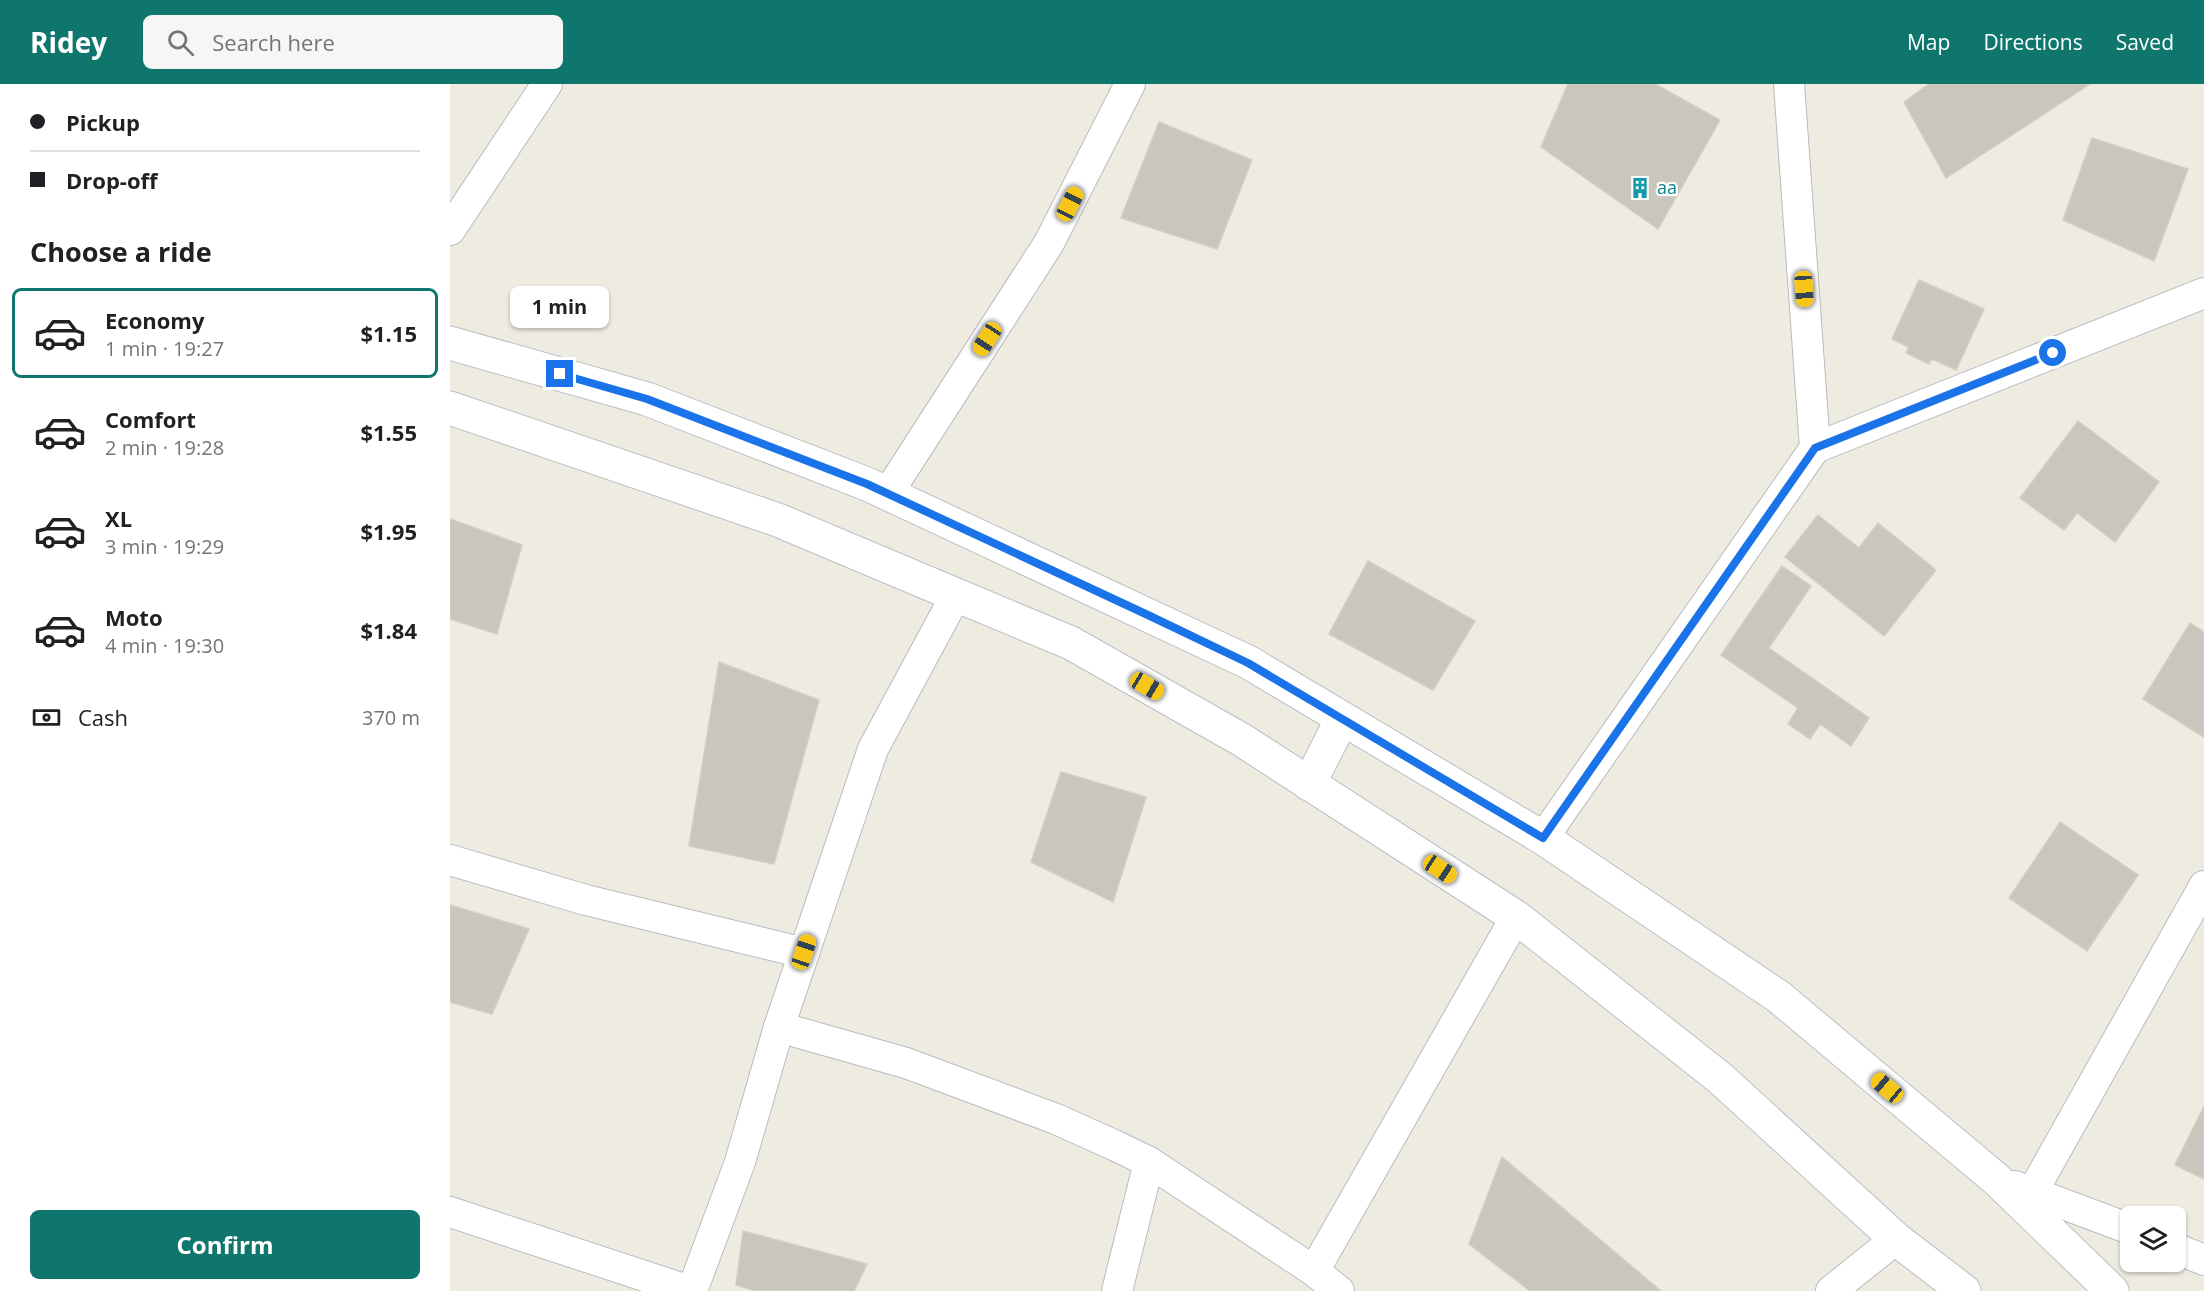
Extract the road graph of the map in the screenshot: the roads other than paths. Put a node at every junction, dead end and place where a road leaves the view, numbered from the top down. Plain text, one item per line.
1 (547, 84) edge
2 (1130, 84) edge
3 (1789, 84) edge
4 (450, 230) edge
5 (2204, 293) edge
6 (450, 343) edge
7 (450, 408) edge
8 (1815, 448) junction
9 (888, 494) junction
10 (956, 595) junction
11 (1342, 719) junction
12 (1309, 784) junction
13 (1543, 838) junction
14 (450, 860) edge
15 (2204, 886) edge
16 (1516, 917) junction
17 (804, 952) junction
18 (779, 1027) junction
19 (1149, 1162) junction
20 (1996, 1179) junction
21 (2032, 1193) junction
22 (450, 1212) edge
23 (2120, 1225) edge
24 (1896, 1239) junction
25 (2186, 1253) edge
26 (2204, 1260) edge
27 (1314, 1271) junction
28 (691, 1291) edge
29 (1117, 1291) edge
30 (1339, 1291) edge
31 (1831, 1291) edge
32 (1964, 1291) edge
33 (2112, 1291) edge

1 - 4 street
2 - 9 street
3 - 8 street
5 - 8 street
6 - 9 main road
7 - 10 main road
8 - 13 street
9 - 11 main road
10 - 12 main road
10 - 17 street
11 - 12 main road
11 - 13 main road
12 - 16 main road
13 - 20 main road
14 - 17 street
15 - 21 street
16 - 24 main road
16 - 27 street
17 - 18 street
18 - 19 street
18 - 28 street
19 - 27 street
19 - 29 street
20 - 21 street
20 - 33 main road
21 - 23 street
22 - 28 street
24 - 31 street
24 - 32 main road
25 - 26 street
27 - 30 street

